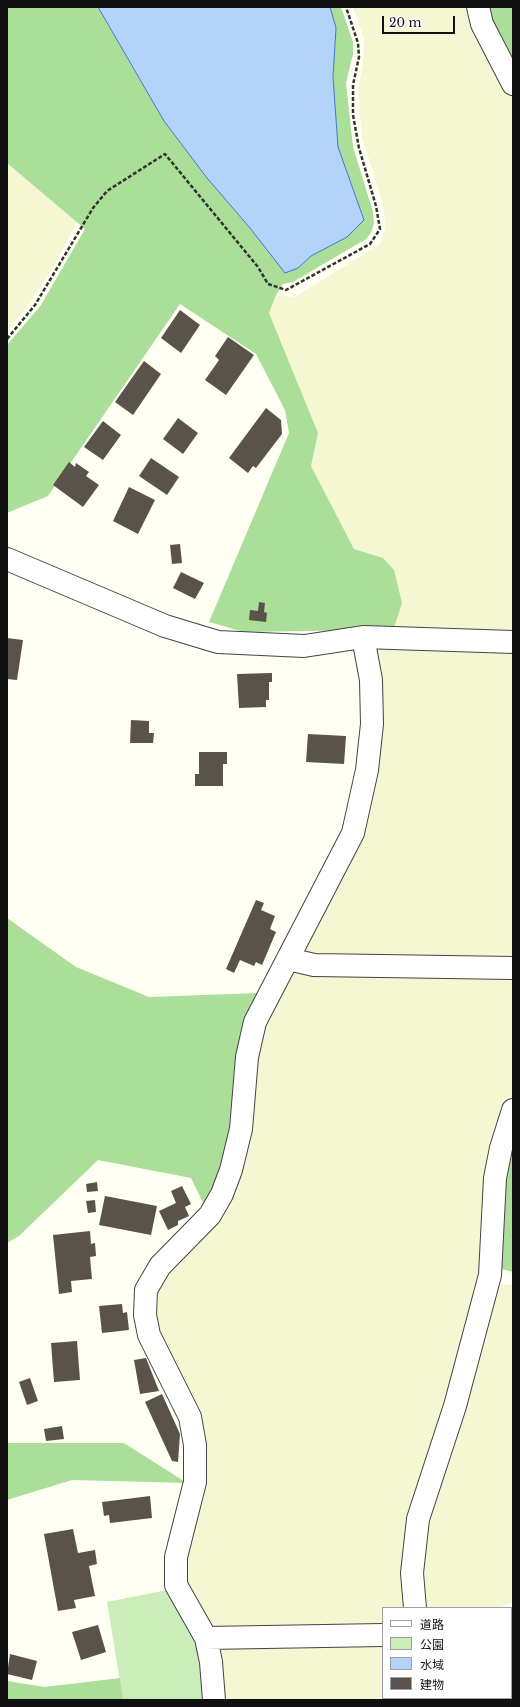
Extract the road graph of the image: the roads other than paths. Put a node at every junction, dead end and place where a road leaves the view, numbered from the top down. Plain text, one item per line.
1 (478, 7) edge
2 (513, 84) edge
3 (7, 560) edge
4 (363, 637) junction
5 (513, 642) edge
6 (288, 959) junction
7 (513, 968) edge
8 (513, 1110) edge
9 (415, 1607) edge
10 (382, 1635) edge
11 (206, 1638) junction
12 (214, 1700) edge

1 - 2 street
3 - 4 street
4 - 5 street
4 - 6 street
6 - 7 street
6 - 11 street
8 - 9 street
10 - 11 street
11 - 12 street

